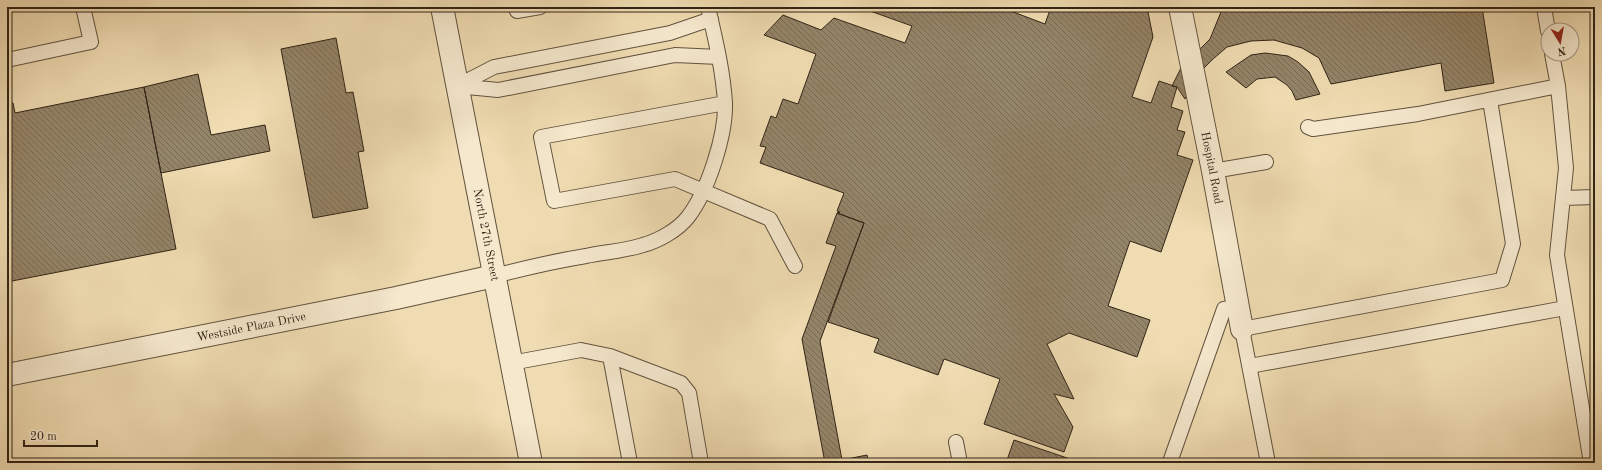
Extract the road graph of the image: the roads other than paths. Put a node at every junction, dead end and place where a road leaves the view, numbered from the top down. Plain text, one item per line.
1 (83, 7) edge
2 (442, 7) edge
3 (516, 7) edge
4 (540, 7) edge
5 (1180, 7) edge
6 (1544, 7) edge
7 (710, 13) edge
8 (1546, 22) edge
9 (719, 57) junction
10 (7, 60) edge
11 (1554, 62) edge
12 (457, 86) junction
13 (1558, 86) junction
14 (1490, 100) junction
15 (725, 104) junction
16 (1308, 127) dead end
17 (1266, 162) dead end
18 (1213, 171) junction
19 (702, 192) junction
20 (1595, 197) edge
21 (1563, 198) junction
22 (794, 266) dead end
23 (494, 276) junction
24 (1237, 307) junction
25 (1565, 308) junction
26 (1242, 329) junction
27 (610, 356) junction
28 (511, 363) junction
29 (1250, 366) junction
30 (7, 375) edge
31 (956, 442) dead end
32 (1170, 462) dead end
33 (531, 463) edge
34 (630, 463) edge
35 (702, 463) edge
36 (960, 463) edge
37 (1268, 463) edge
38 (1591, 463) edge

1 - 10 lane
2 - 12 street, North 27th Street
3 - 4 lane
5 - 18 street, Hospital Road
6 - 8 lane
7 - 9 lane
7 - 12 lane
9 - 12 lane
9 - 15 lane
11 - 13 lane
12 - 23 street, North 27th Street
13 - 14 lane
13 - 21 lane
14 - 16 lane
14 - 26 lane
15 - 19 lane
15 - 19 lane
17 - 18 lane
18 - 24 street, Hospital Road
19 - 22 lane
19 - 23 lane
20 - 21 lane
21 - 25 lane
23 - 28 street, North 27th Street
23 - 30 street, Westside Plaza Drive
24 - 26 street, Hospital Road
24 - 32 lane
25 - 29 lane
25 - 38 lane
26 - 29 lane
27 - 28 lane
27 - 34 lane
27 - 35 lane
28 - 33 street, North 27th Street
29 - 37 lane
31 - 36 lane

